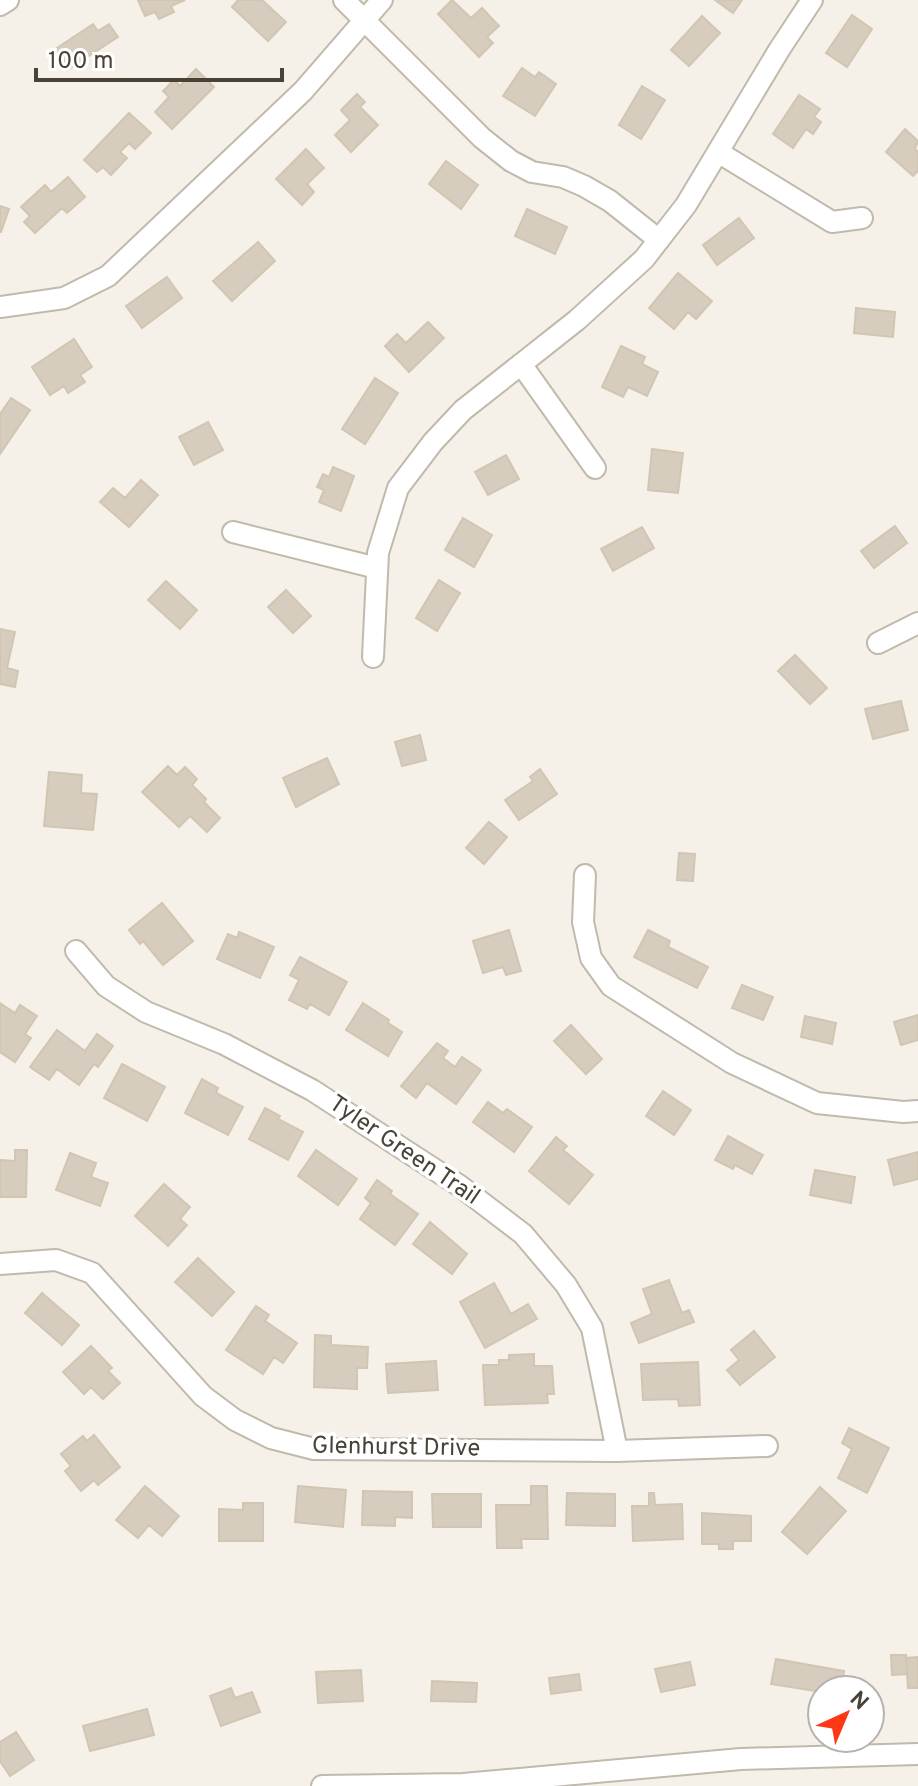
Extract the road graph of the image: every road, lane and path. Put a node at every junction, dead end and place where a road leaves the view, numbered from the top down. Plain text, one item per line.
1 (8, 0) edge
2 (344, 0) edge
3 (382, 0) edge
4 (812, 0) edge
5 (0, 5) edge
6 (365, 20) junction
7 (718, 152) junction
8 (862, 218) dead end
9 (659, 240) junction
10 (0, 307) edge
11 (521, 364) junction
12 (595, 468) dead end
13 (233, 532) dead end
14 (377, 568) junction
15 (918, 623) edge
16 (878, 643) dead end
17 (373, 657) dead end
18 (585, 875) dead end
19 (76, 951) dead end
20 (918, 1111) edge
21 (0, 1264) edge
22 (767, 1446) dead end
23 (617, 1451) junction
24 (918, 1754) edge
25 (322, 1786) edge

1 - 5 street
2 - 6 street
3 - 6 street
4 - 7 street
6 - 9 street
6 - 10 street
7 - 8 street
7 - 9 street
9 - 11 street
11 - 12 street
11 - 14 street
13 - 14 street
14 - 17 street
15 - 16 street
18 - 20 street
19 - 23 street, Tyler Green Trail
21 - 23 street, Glenhurst Drive
22 - 23 street, Glenhurst Drive
24 - 25 street

